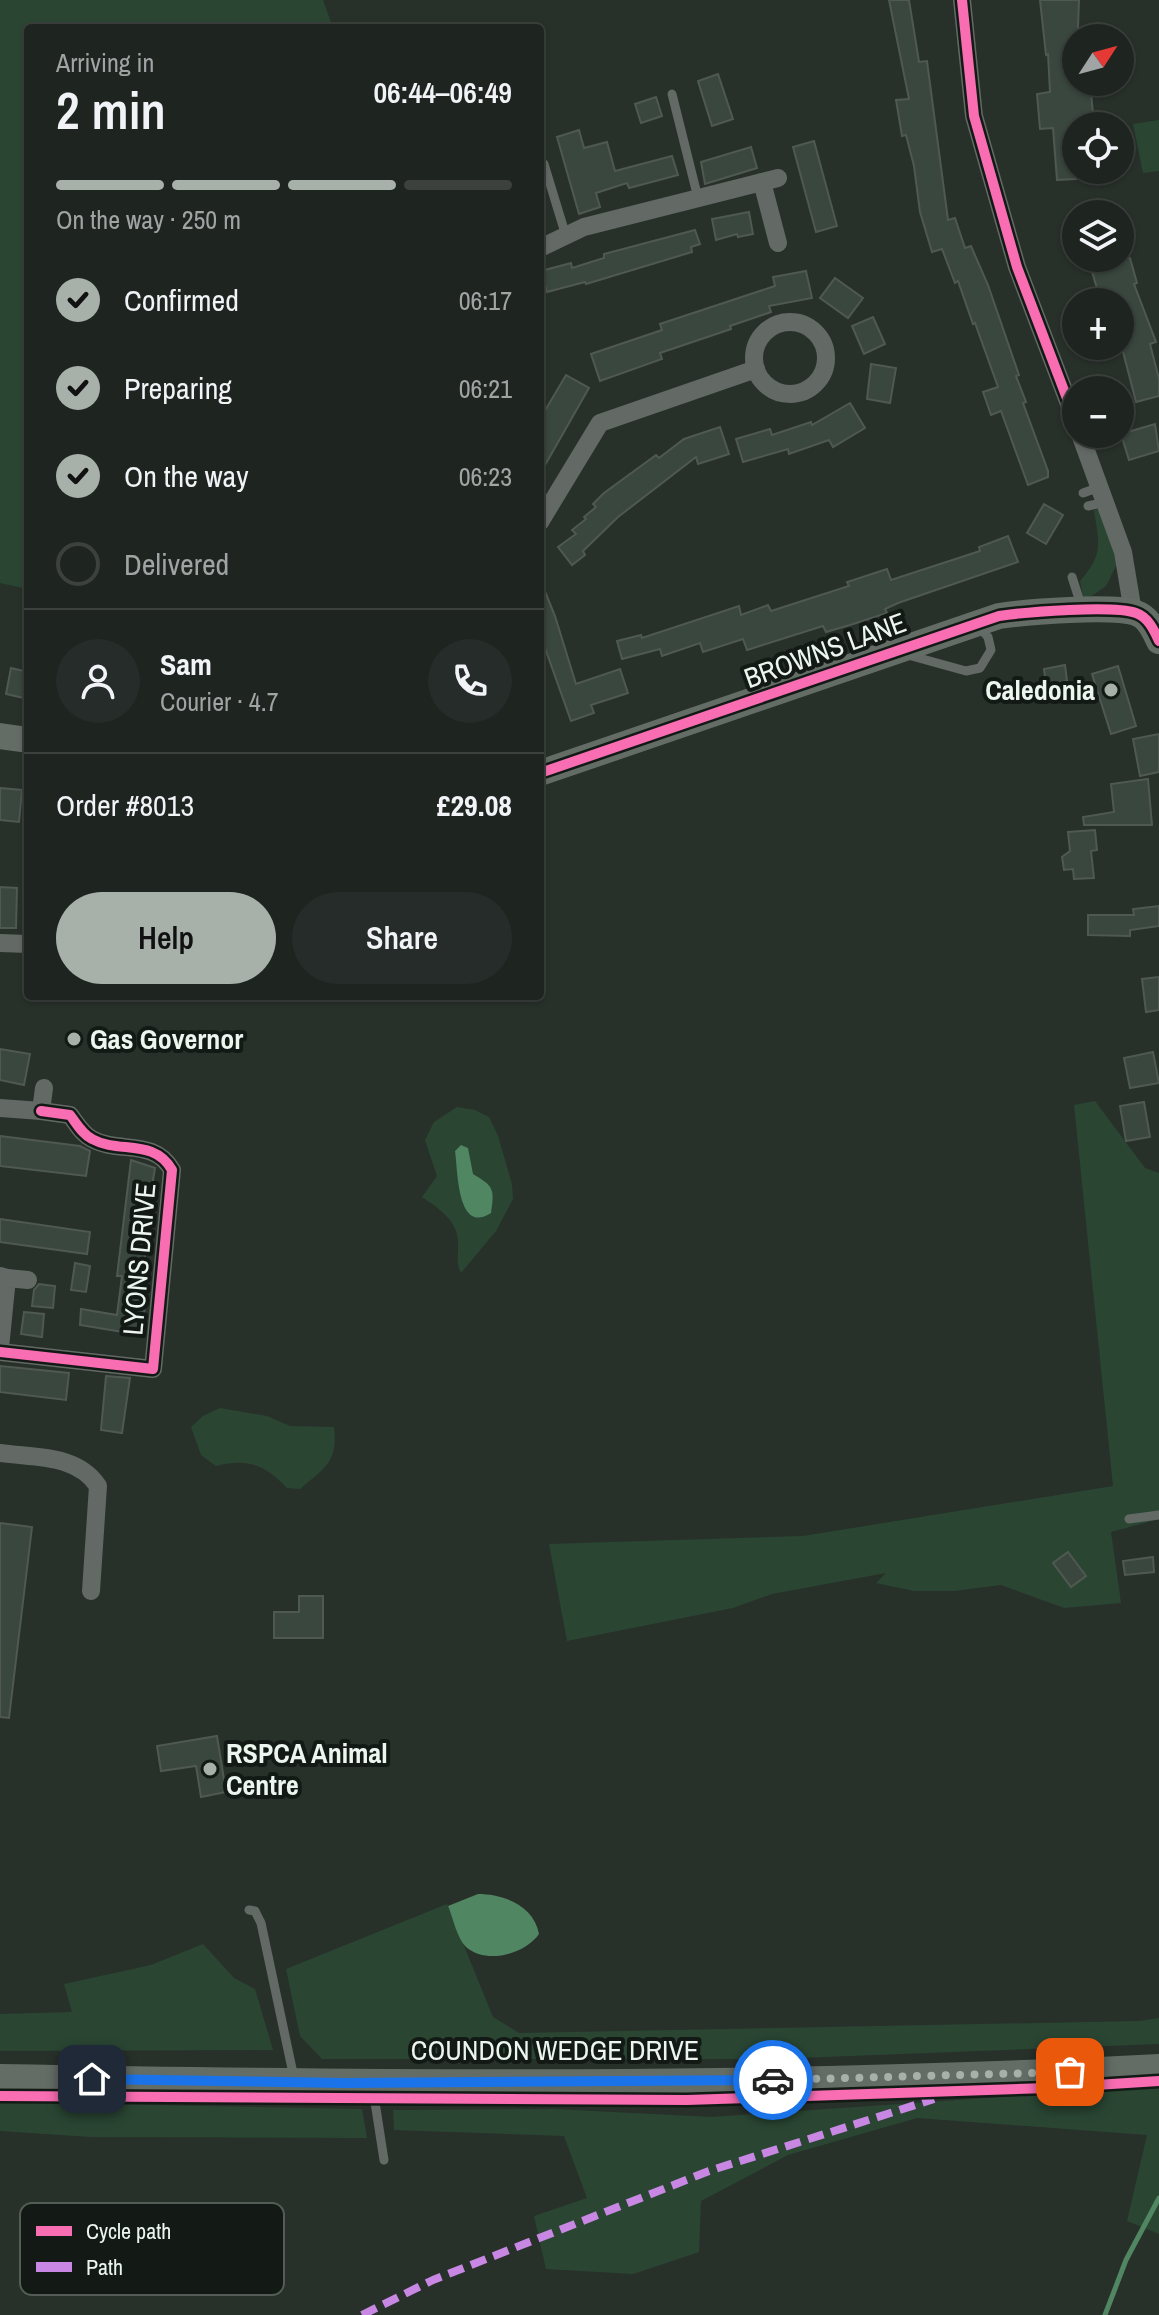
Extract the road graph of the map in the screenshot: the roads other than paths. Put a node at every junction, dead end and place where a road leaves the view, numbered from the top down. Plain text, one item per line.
1 (962, 0) edge
2 (672, 94) dead end
3 (544, 164) dead end
4 (698, 198) junction
5 (566, 236) junction
6 (778, 243) dead end
7 (544, 246) edge
8 (756, 369) dead end
9 (1062, 385) edge
10 (1083, 448) edge
11 (544, 515) edge
12 (1072, 577) dead end
13 (1084, 612) junction
14 (1133, 612) junction
15 (971, 623) junction
16 (1159, 641) edge
17 (892, 651) junction
18 (0, 736) edge
19 (24, 739) edge
20 (544, 772) edge
21 (0, 943) edge
22 (24, 944) edge
23 (44, 1088) dead end
24 (0, 1108) edge
25 (41, 1111) junction
26 (4, 1277) edge
27 (28, 1280) dead end
28 (0, 1350) edge
29 (153, 1369) junction
30 (153, 1388) dead end
31 (0, 1453) edge
32 (1159, 1515) edge
33 (1129, 1519) dead end
34 (91, 1591) dead end
35 (249, 1910) dead end
36 (1159, 2067) edge
37 (0, 2077) edge
38 (295, 2081) junction
39 (372, 2083) junction
40 (384, 2160) dead end

1 - 9 street
2 - 4 lane
3 - 5 lane
4 - 5 street
4 - 6 street
5 - 7 street
8 - 11 street
10 - 14 street
12 - 13 lane
13 - 14 main road, BROWNS LANE
13 - 15 main road, BROWNS LANE
14 - 16 main road
15 - 17 main road, BROWNS LANE
15 - 17 lane
17 - 20 main road, BROWNS LANE
18 - 19 main road
21 - 22 street
23 - 25 street
24 - 25 street
25 - 29 street, LYONS DRIVE
26 - 27 street
26 - 28 street
28 - 29 street, LYONS DRIVE
29 - 30 street, LYONS DRIVE
31 - 34 street
32 - 33 lane
35 - 38 lane
36 - 39 main road, COUNDON WEDGE DRIVE
37 - 38 main road, COUNDON WEDGE DRIVE
38 - 39 main road, COUNDON WEDGE DRIVE
39 - 40 lane

